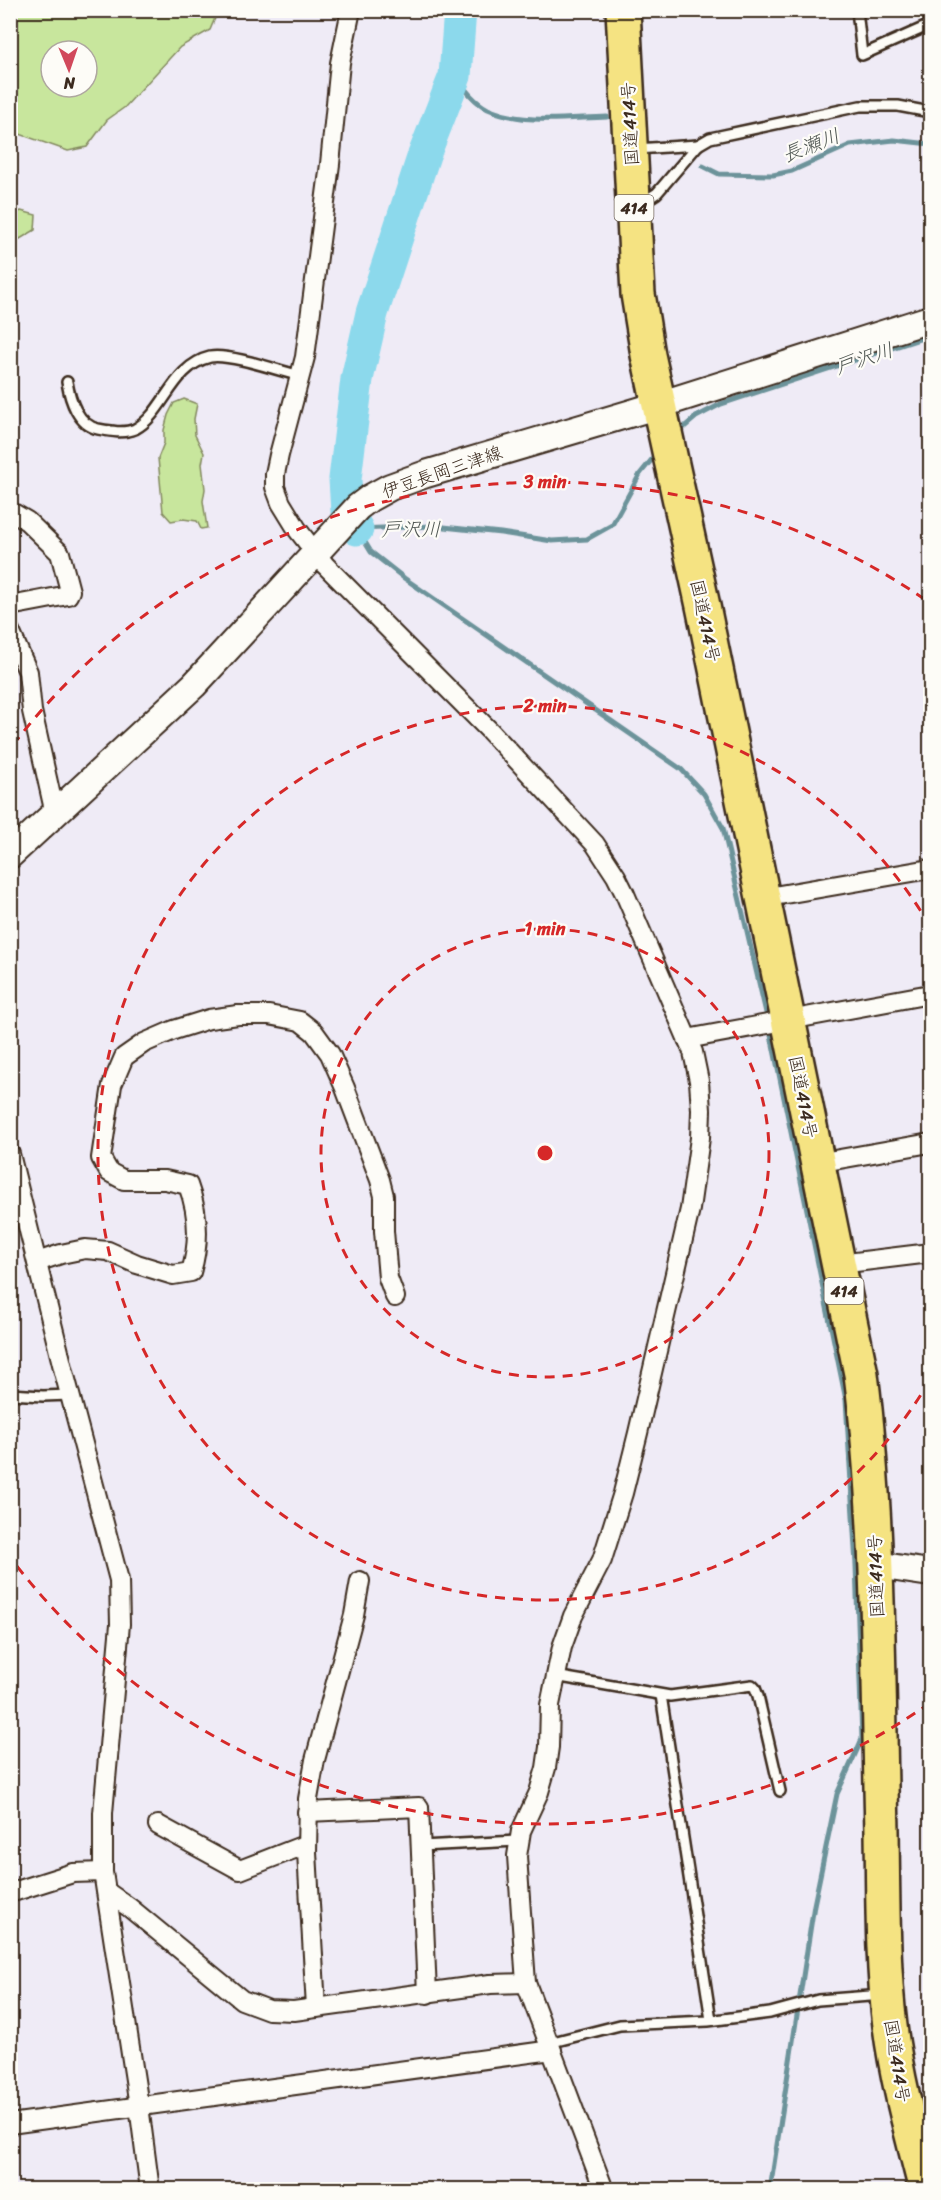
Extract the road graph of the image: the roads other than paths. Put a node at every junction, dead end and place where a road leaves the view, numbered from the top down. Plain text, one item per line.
1 (351, 10) edge
2 (624, 10) edge
3 (857, 10) edge
4 (930, 25) edge
5 (930, 112) edge
6 (698, 145) junction
7 (631, 150) junction
8 (634, 208) junction
9 (930, 319) edge
10 (300, 376) junction
11 (67, 382) dead end
12 (659, 405) junction
13 (10, 511) edge
14 (316, 554) junction
15 (10, 606) edge
16 (10, 631) edge
17 (55, 814) junction
18 (10, 855) edge
19 (930, 869) edge
20 (762, 898) junction
21 (930, 994) edge
22 (775, 1022) junction
23 (687, 1039) junction
24 (930, 1143) edge
25 (10, 1154) edge
26 (817, 1163) junction
27 (930, 1253) edge
28 (37, 1262) junction
29 (839, 1264) junction
30 (395, 1297) dead end
31 (10, 1394) edge
32 (70, 1395) junction
33 (877, 1565) junction
34 (930, 1573) edge
35 (360, 1581) dead end
36 (555, 1676) junction
37 (661, 1695) junction
38 (780, 1791) dead end
39 (307, 1812) junction
40 (158, 1825) dead end
41 (518, 1841) junction
42 (307, 1844) junction
43 (421, 1846) junction
44 (103, 1872) junction
45 (107, 1892) junction
46 (10, 1893) edge
47 (526, 1983) junction
48 (427, 1994) junction
49 (888, 1995) junction
50 (316, 2008) junction
51 (711, 2020) junction
52 (551, 2047) junction
53 (139, 2106) junction
54 (10, 2124) edge
55 (150, 2190) edge
56 (604, 2190) edge
57 (926, 2190) edge

1 - 10 street
2 - 7 highway, 国道414号 / 414
3 - 4 lane
5 - 6 lane
6 - 7 lane
6 - 8 lane
7 - 8 highway, 国道414号 / 414
8 - 12 highway, 国道414号 / 414
9 - 12 main road, 伊豆長岡三津線
10 - 11 lane
10 - 14 street
12 - 14 main road, 伊豆長岡三津線
12 - 20 highway, 国道414号 / 414
13 - 15 street
14 - 17 main road, 伊豆長岡三津線
14 - 23 street
16 - 17 street
17 - 18 main road, 伊豆長岡三津線
19 - 20 street
20 - 22 highway, 国道414号 / 414
21 - 22 street
22 - 23 street
22 - 26 highway, 国道414号 / 414
23 - 36 street
24 - 26 street
25 - 28 street
26 - 29 highway, 国道414号 / 414
27 - 29 street
28 - 30 street
28 - 32 street
29 - 33 highway, 国道414号 / 414
31 - 32 lane
32 - 44 street
33 - 34 main road
33 - 49 highway, 国道414号 / 414
35 - 39 street
36 - 37 lane
36 - 41 street
37 - 38 lane
37 - 51 lane
39 - 42 street
39 - 43 street
40 - 42 street
41 - 43 lane
41 - 47 street
42 - 50 street
43 - 48 street
44 - 45 street
44 - 46 street
45 - 50 street
45 - 53 street
47 - 48 street
47 - 52 street
48 - 50 street
49 - 51 lane
49 - 57 highway, 国道414号 / 414
51 - 52 lane
52 - 53 street
52 - 56 street
53 - 54 street
53 - 55 street

